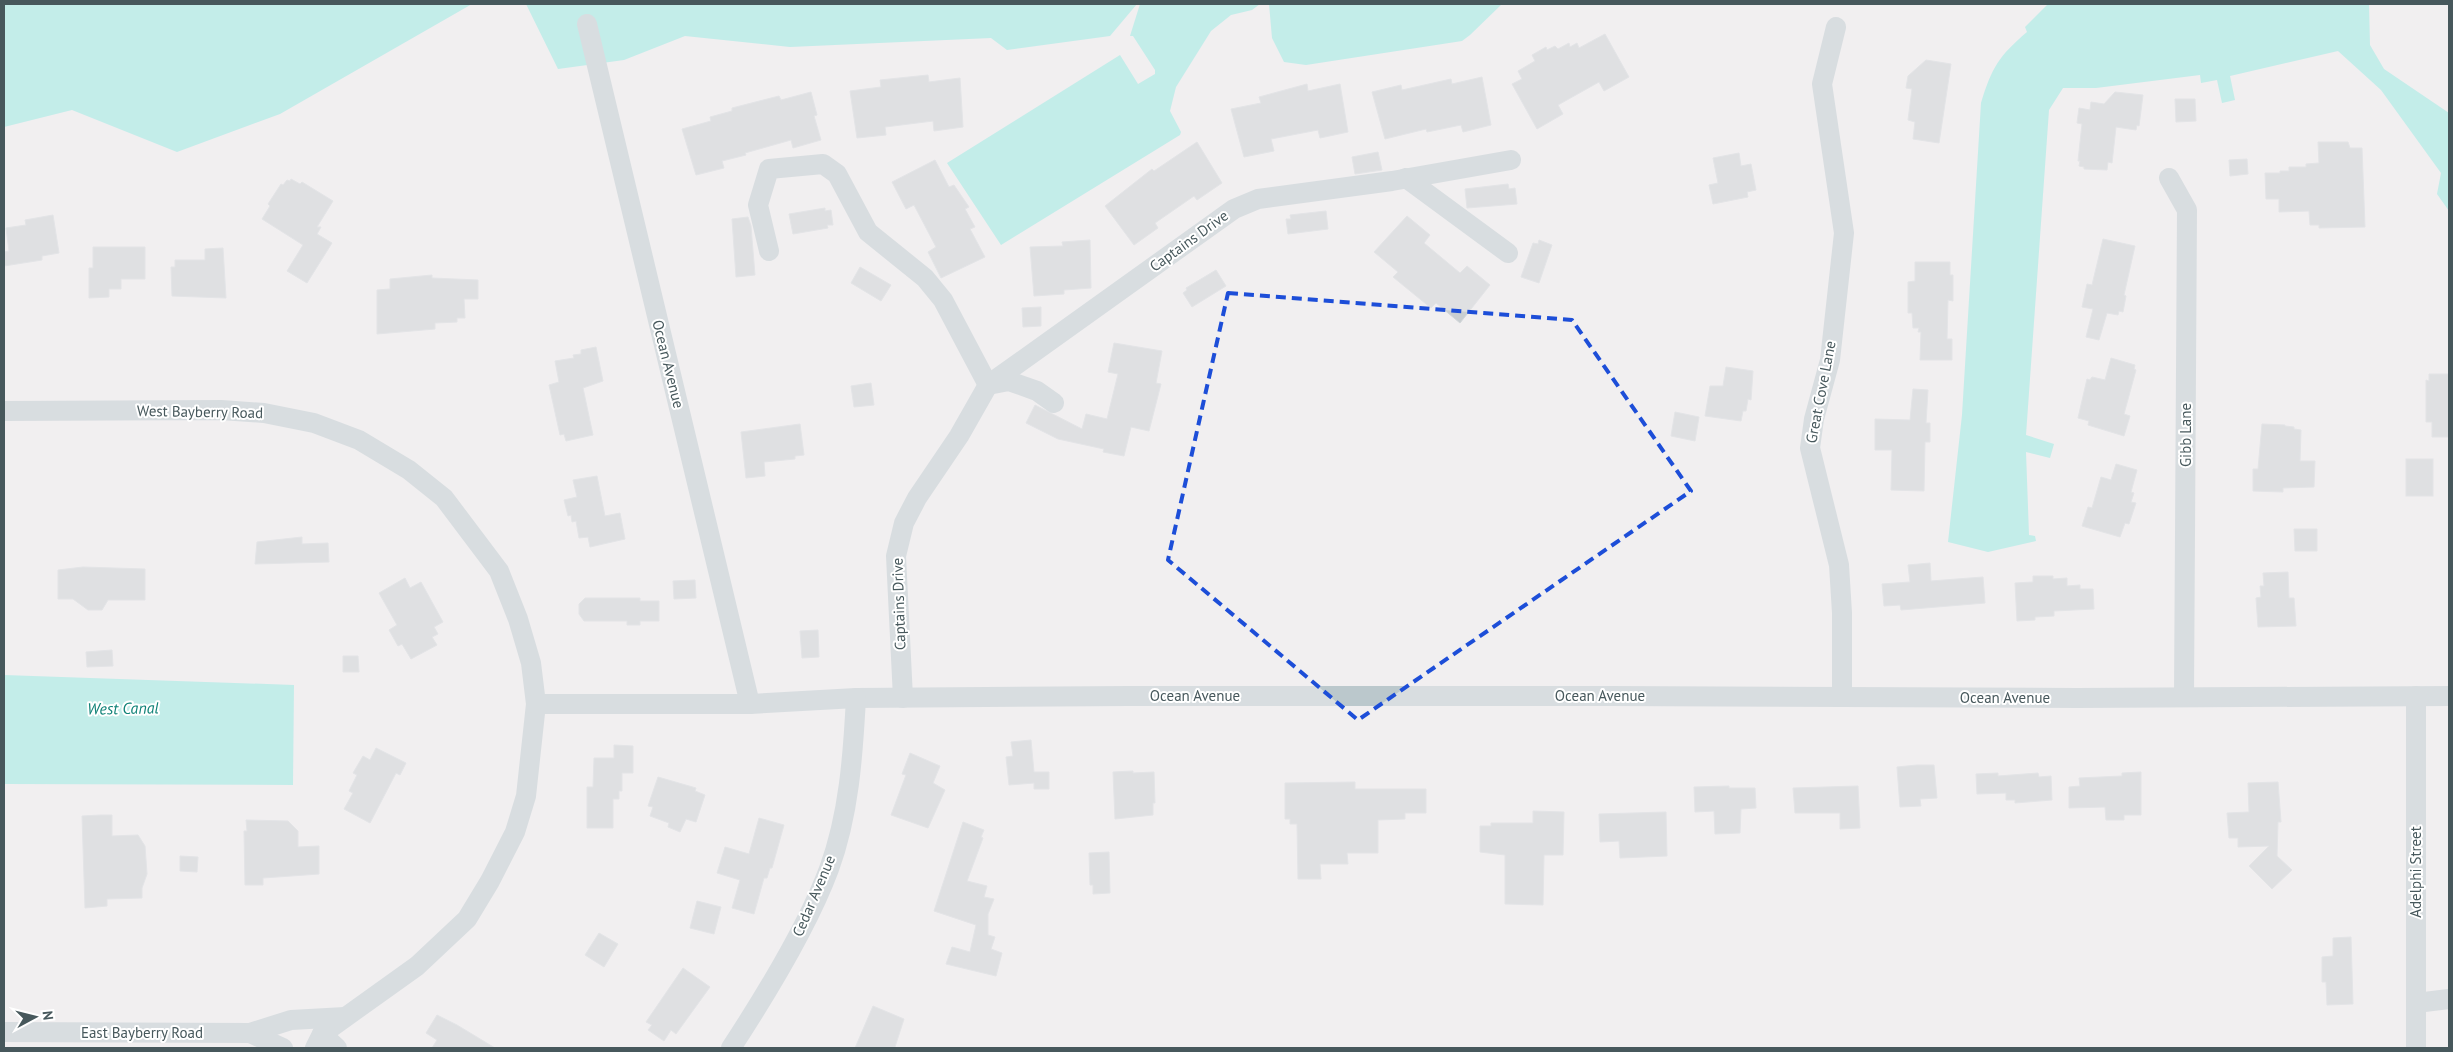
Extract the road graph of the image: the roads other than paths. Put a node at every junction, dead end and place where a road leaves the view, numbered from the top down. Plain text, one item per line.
1 (587, 24) dead end
2 (1836, 26) dead end
3 (1511, 160) dead end
4 (1406, 178) junction
5 (2170, 178) dead end
6 (768, 251) dead end
7 (1508, 253) dead end
8 (988, 385) junction
9 (1054, 403) dead end
10 (4, 411) edge
11 (2184, 696) junction
12 (2416, 696) junction
13 (2449, 696) edge
14 (1842, 697) junction
15 (856, 698) junction
16 (903, 698) junction
17 (536, 704) junction
18 (750, 704) junction
19 (2449, 999) edge
20 (2416, 1003) junction
21 (345, 1017) junction
22 (4, 1032) edge
23 (250, 1034) junction
24 (319, 1041) edge
25 (283, 1048) edge
26 (337, 1048) edge
27 (731, 1048) edge
28 (2416, 1048) edge

1 - 18 street, Ocean Avenue
2 - 14 street, Great Cove Lane
3 - 4 street, Captains Drive
4 - 7 street
4 - 8 street, Captains Drive
5 - 11 street, Gibb Lane
6 - 8 street
8 - 9 street
8 - 16 street, Captains Drive
10 - 17 street, West Bayberry Road
11 - 12 street, Ocean Avenue
11 - 14 street, Ocean Avenue
12 - 13 street, Ocean Avenue
12 - 20 street, Adelphi Street
14 - 16 street, Ocean Avenue
15 - 16 street, Ocean Avenue
15 - 18 street, Ocean Avenue
15 - 27 street, Cedar Avenue
17 - 18 street, Ocean Avenue
17 - 21 street
19 - 20 street
20 - 28 street, Adelphi Street
21 - 23 street, East Bayberry Road
21 - 24 street
22 - 23 street, East Bayberry Road
23 - 25 street, East Bayberry Road
24 - 26 street

